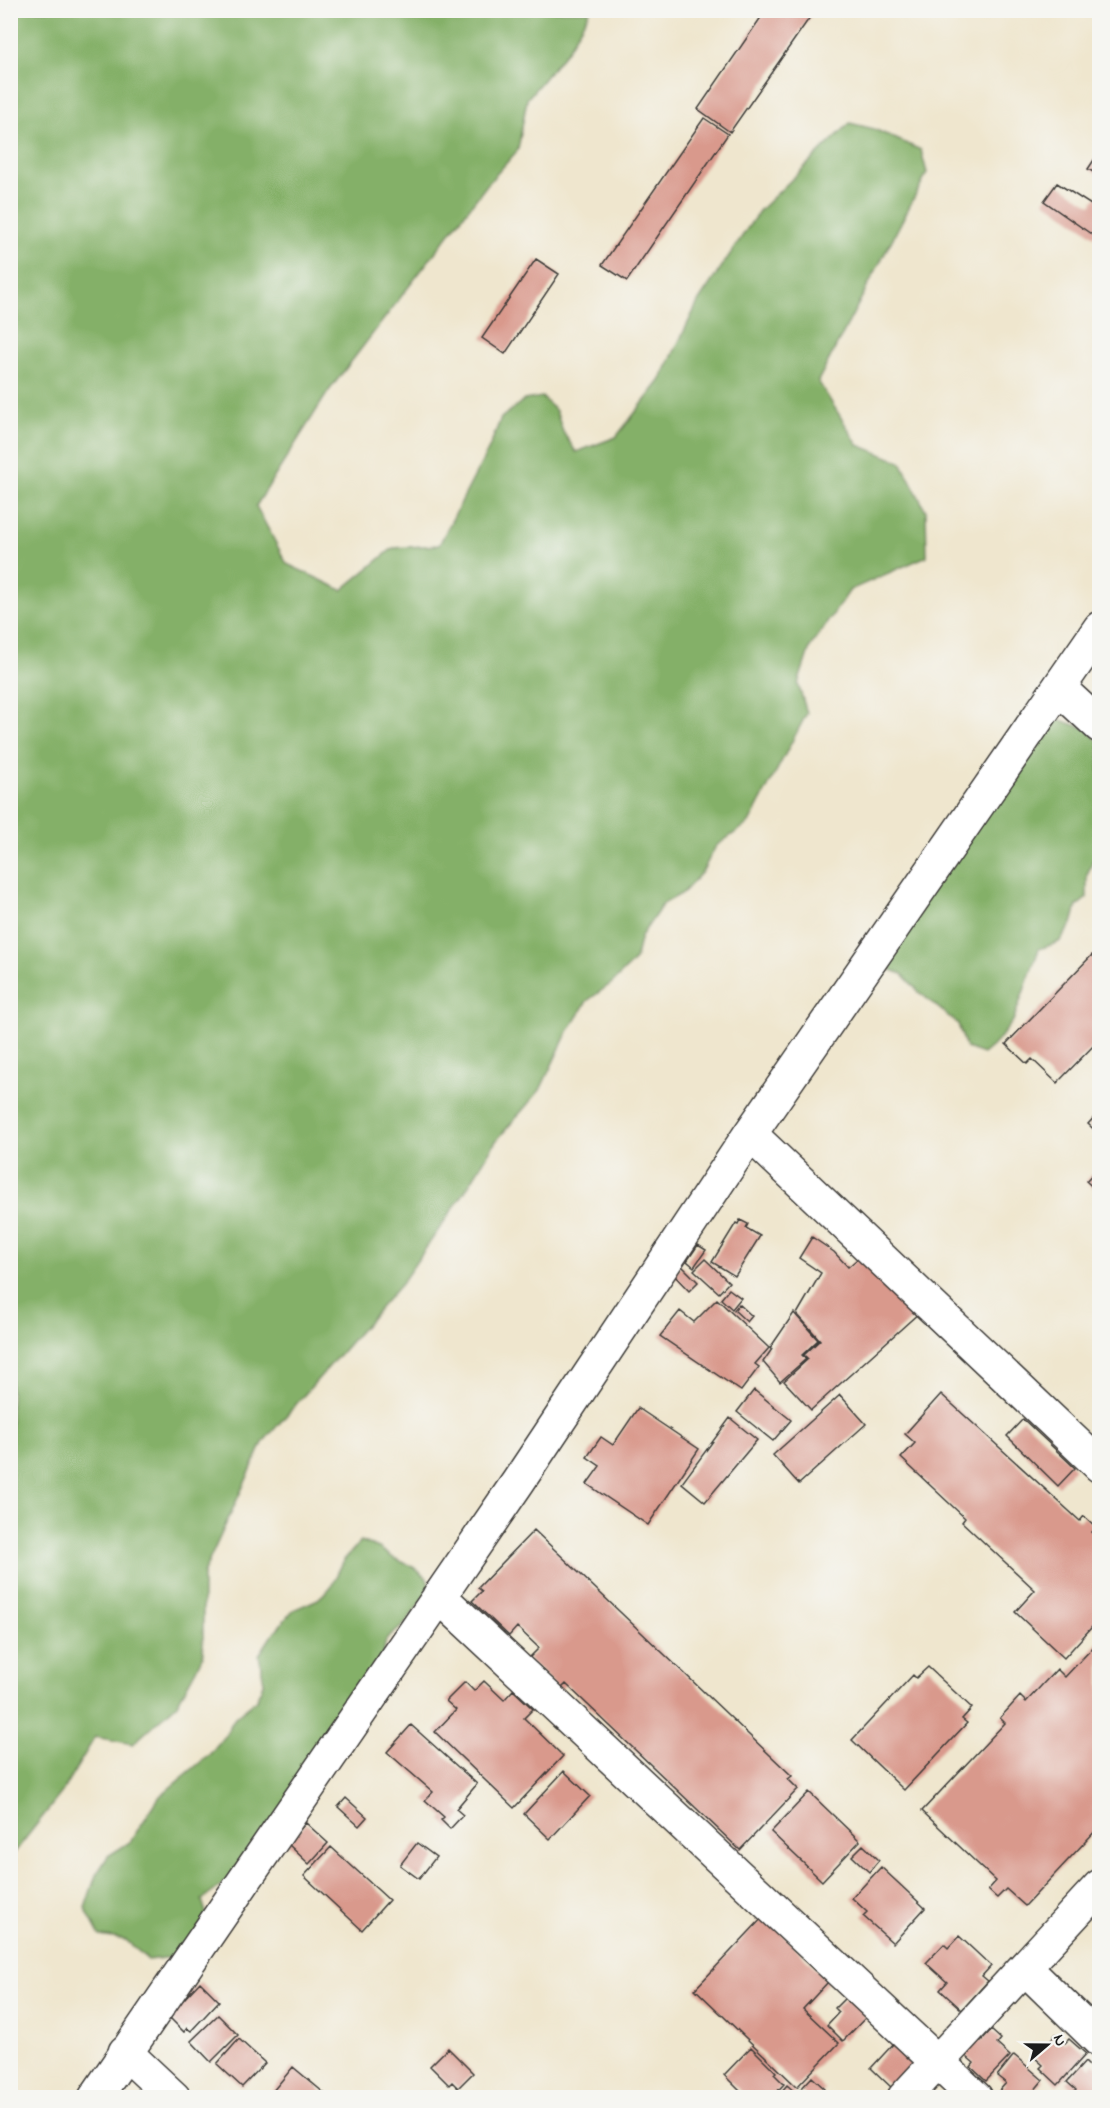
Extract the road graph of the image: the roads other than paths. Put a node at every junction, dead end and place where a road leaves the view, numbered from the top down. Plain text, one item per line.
1 (1100, 628) edge
2 (1059, 688) junction
3 (1100, 726) edge
4 (750, 1134) junction
5 (1100, 1466) edge
6 (439, 1596) junction
7 (1100, 1886) edge
8 (1025, 1968) junction
9 (1100, 2042) edge
10 (125, 2052) junction
11 (938, 2062) junction
12 (95, 2097) edge
13 (174, 2097) edge
14 (904, 2097) edge
15 (976, 2097) edge

1 - 2 street
2 - 3 street
2 - 4 street
4 - 5 street
4 - 6 street
6 - 10 street
6 - 11 street
7 - 8 street
8 - 9 street
8 - 11 street
10 - 12 street
10 - 13 street
11 - 14 street
11 - 15 street

